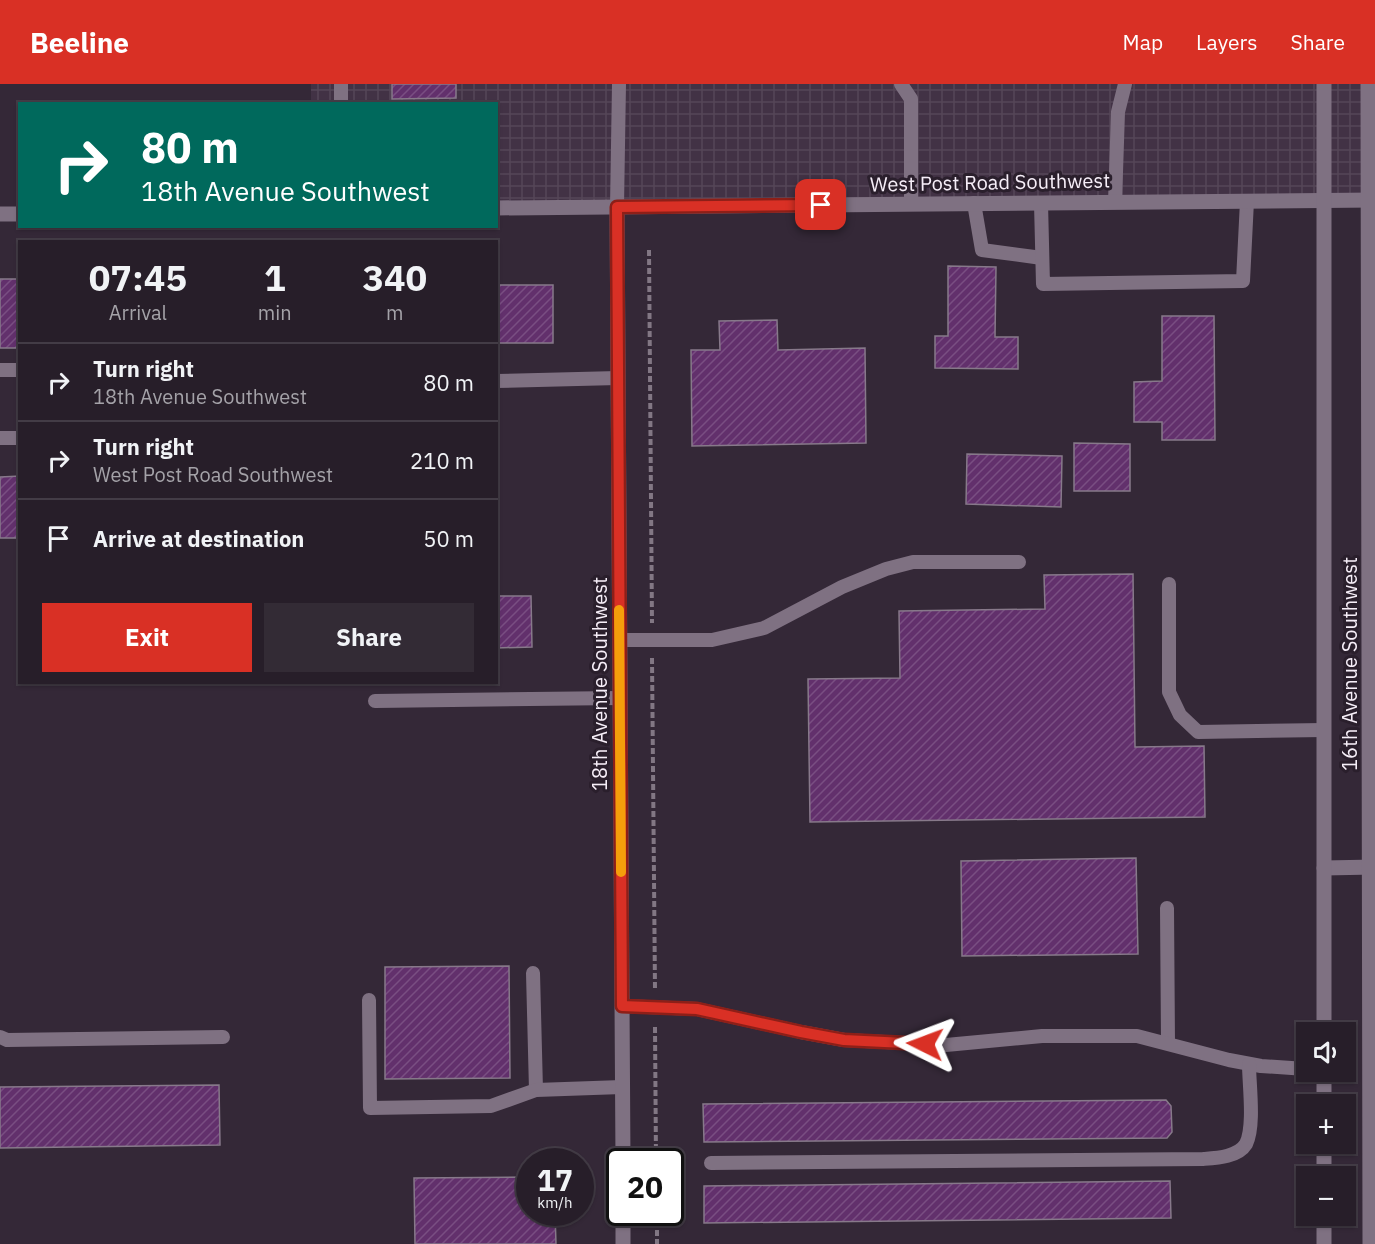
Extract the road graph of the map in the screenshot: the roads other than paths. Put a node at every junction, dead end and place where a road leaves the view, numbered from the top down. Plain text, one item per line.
1 (341, 84) edge
2 (619, 84) edge
3 (902, 84) edge
4 (1125, 84) edge
5 (1324, 84) edge
6 (1368, 84) edge
7 (341, 102) edge
8 (1324, 200) junction
9 (1372, 200) edge
10 (1247, 201) junction
11 (1041, 202) junction
12 (1115, 202) junction
13 (974, 203) junction
14 (911, 204) junction
15 (617, 207) junction
16 (498, 208) edge
17 (0, 214) edge
18 (18, 214) edge
19 (1042, 258) junction
20 (18, 369) edge
21 (0, 370) edge
22 (618, 378) junction
23 (498, 381) edge
24 (0, 438) edge
25 (18, 438) edge
26 (1019, 562) dead end
27 (1169, 584) dead end
28 (620, 640) junction
29 (620, 698) junction
30 (375, 701) dead end
31 (1324, 730) junction
32 (1372, 867) edge
33 (1324, 868) junction
34 (1167, 908) dead end
35 (533, 973) dead end
36 (369, 1000) dead end
37 (622, 1006) junction
38 (1324, 1022) edge
39 (0, 1037) edge
40 (223, 1037) dead end
41 (1168, 1043) junction
42 (1249, 1064) junction
43 (1296, 1068) edge
44 (622, 1087) junction
45 (536, 1090) junction
46 (623, 1148) edge
47 (711, 1162) dead end
48 (623, 1226) edge
49 (1324, 1226) edge
50 (623, 1244) edge
51 (1324, 1244) edge
52 (1370, 1244) edge

1 - 7 lane
2 - 15 lane
3 - 14 lane
4 - 12 lane
5 - 8 main road, 16th Avenue Southwest
6 - 9 main road, 16th Avenue Southwest
8 - 9 main road, West Post Road Southwest
8 - 10 main road, West Post Road Southwest
8 - 31 main road, 16th Avenue Southwest
9 - 32 main road, 16th Avenue Southwest
10 - 12 main road, West Post Road Southwest
10 - 19 lane
11 - 12 main road, West Post Road Southwest
11 - 13 main road, West Post Road Southwest
11 - 19 lane
13 - 14 main road, West Post Road Southwest
13 - 19 lane
14 - 15 main road, West Post Road Southwest
15 - 16 main road, West Post Road Southwest
15 - 22 main road, 18th Avenue Southwest
17 - 18 main road
20 - 21 lane
22 - 23 lane
22 - 28 main road, 18th Avenue Southwest
24 - 25 lane
26 - 28 lane
27 - 31 lane
28 - 29 main road, 18th Avenue Southwest
29 - 30 lane
29 - 37 main road, 18th Avenue Southwest
31 - 33 main road, 16th Avenue Southwest
32 - 33 main road
32 - 52 main road, 16th Avenue Southwest
33 - 38 main road, 16th Avenue Southwest
34 - 41 lane
35 - 45 lane
36 - 45 lane
37 - 41 lane
37 - 44 main road, 18th Avenue Southwest
39 - 40 lane
41 - 42 lane
42 - 43 lane
42 - 47 lane
44 - 45 lane
44 - 46 main road, 18th Avenue Southwest
48 - 50 main road
49 - 51 main road

